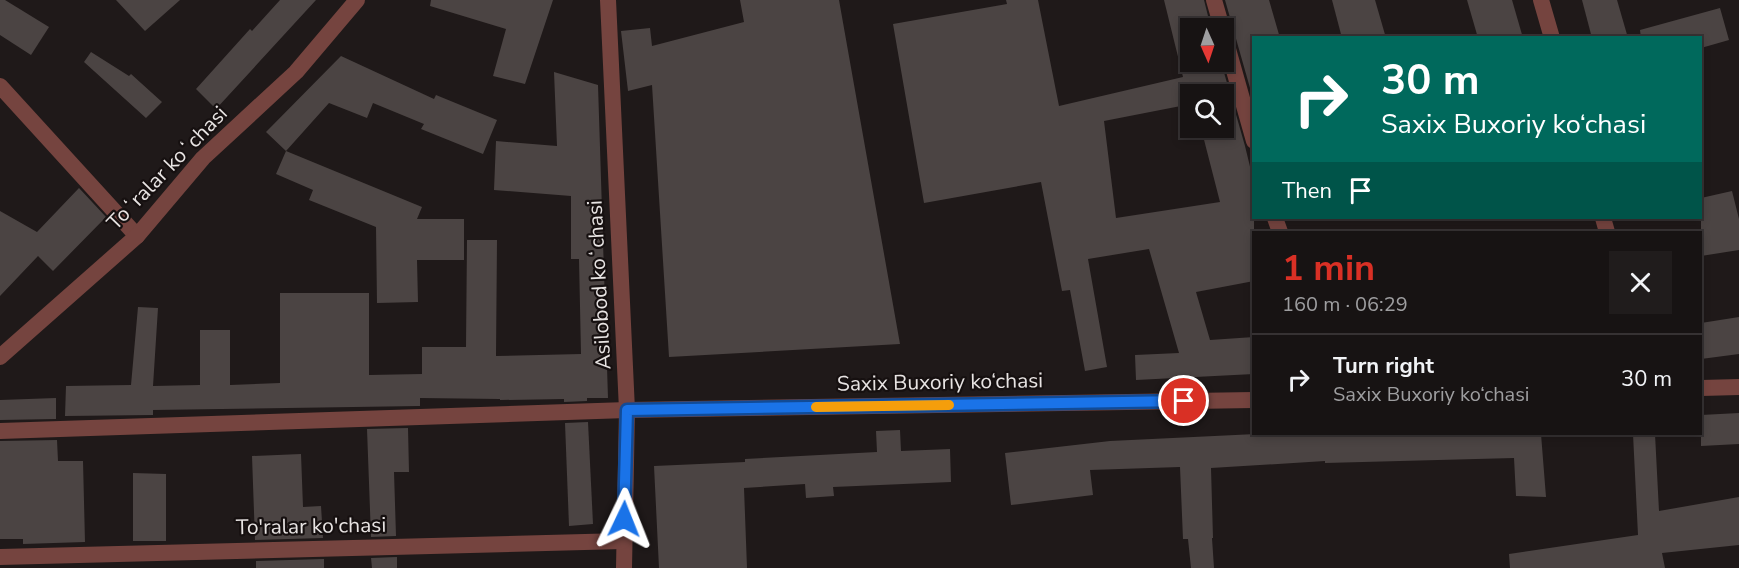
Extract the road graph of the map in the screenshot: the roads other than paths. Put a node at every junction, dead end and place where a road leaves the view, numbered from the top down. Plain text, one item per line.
1 (357, 0) edge
2 (608, 0) edge
3 (1214, 0) edge
4 (1541, 0) edge
5 (1219, 18) edge
6 (1551, 36) edge
7 (1234, 70) edge
8 (0, 86) edge
9 (1252, 134) edge
10 (137, 236) junction
11 (0, 357) edge
12 (1739, 387) edge
13 (1702, 388) edge
14 (1252, 400) edge
15 (627, 410) junction
16 (0, 431) edge
17 (623, 541) junction
18 (0, 557) edge
19 (624, 568) edge

1 - 10 street, Toʻralar koʻchasi
2 - 15 street, Asilobod koʻchasi
3 - 5 street
4 - 6 street
7 - 9 street
8 - 10 street
10 - 11 street, Toʻralar koʻchasi
12 - 13 street
14 - 15 street, Saxix Buxoriy ko‘chasi
15 - 16 street, Saxix Buxoriy ko‘chasi
15 - 17 street, Asilobod koʻchasi
17 - 18 street, To'ralar ko'chasi
17 - 19 street, Asilobod koʻchasi

